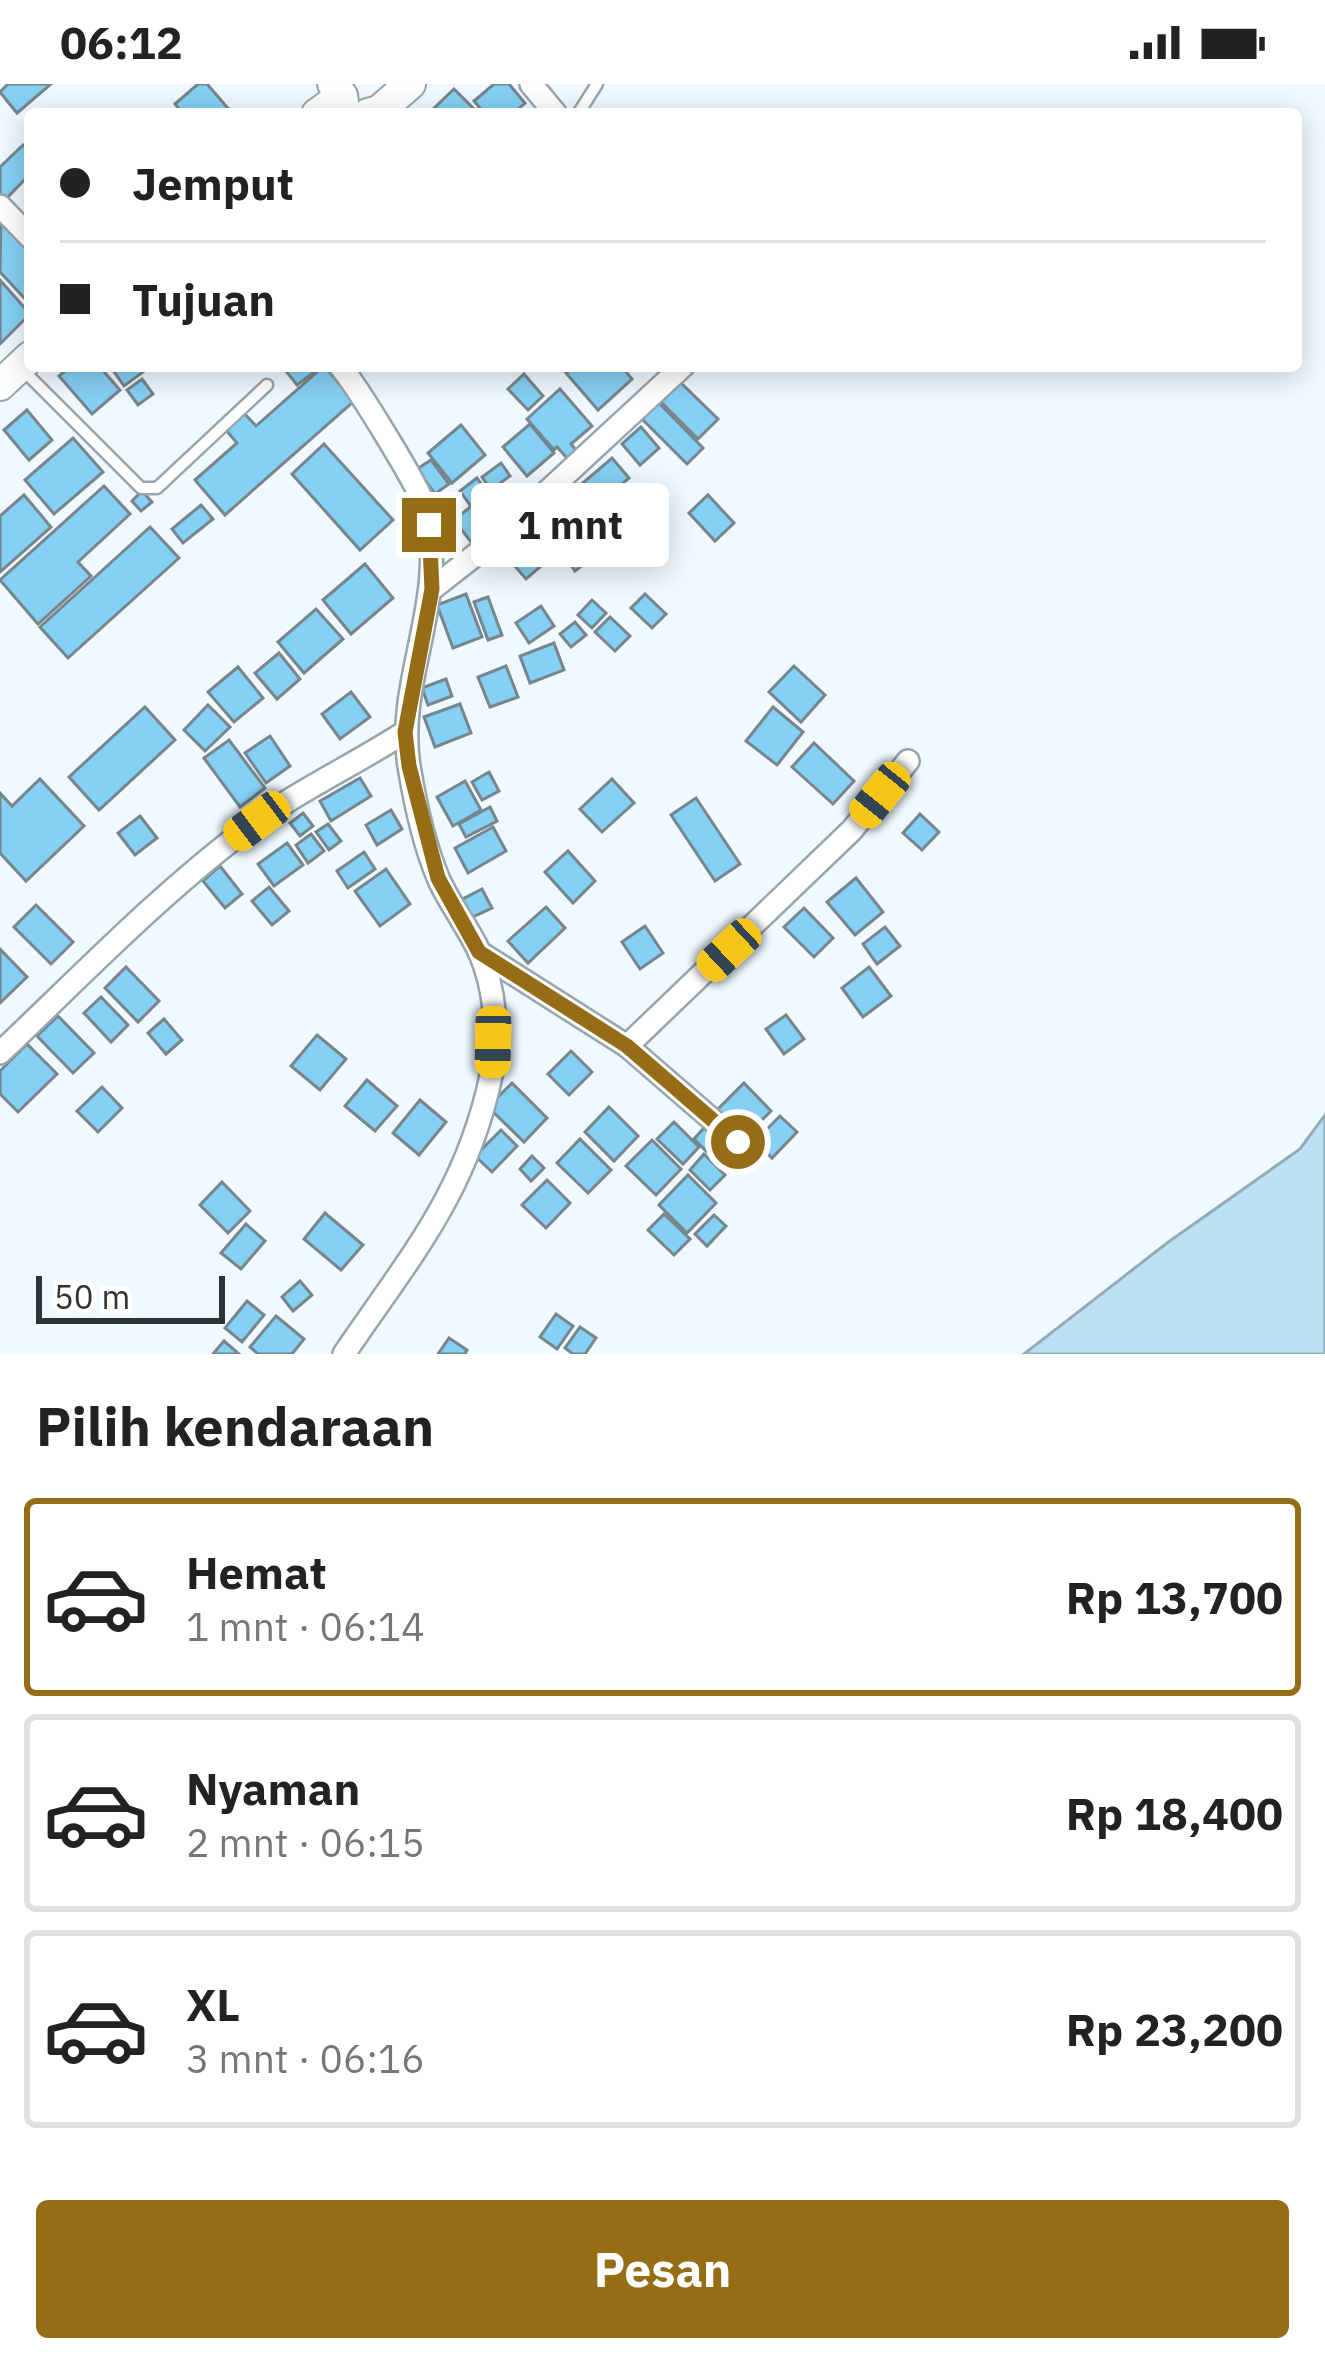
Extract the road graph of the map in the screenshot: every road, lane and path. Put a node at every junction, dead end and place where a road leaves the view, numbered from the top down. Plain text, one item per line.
1 (410, 84) edge
2 (531, 84) edge
3 (383, 108) edge
4 (551, 108) edge
5 (0, 206) edge
6 (24, 231) edge
7 (17, 370) edge
8 (344, 372) edge
9 (677, 372) edge
10 (267, 385) dead end
11 (432, 589) junction
12 (405, 732) junction
13 (908, 760) dead end
14 (479, 952) junction
15 (627, 1046) junction
16 (0, 1053) edge
17 (738, 1142) dead end
18 (344, 1354) edge

1 - 3 street
2 - 4 street
5 - 6 street
7 - 10 lane
8 - 11 street
9 - 11 street
11 - 12 street
12 - 14 street
12 - 16 street
13 - 15 street
14 - 15 street
14 - 18 street
15 - 17 street

